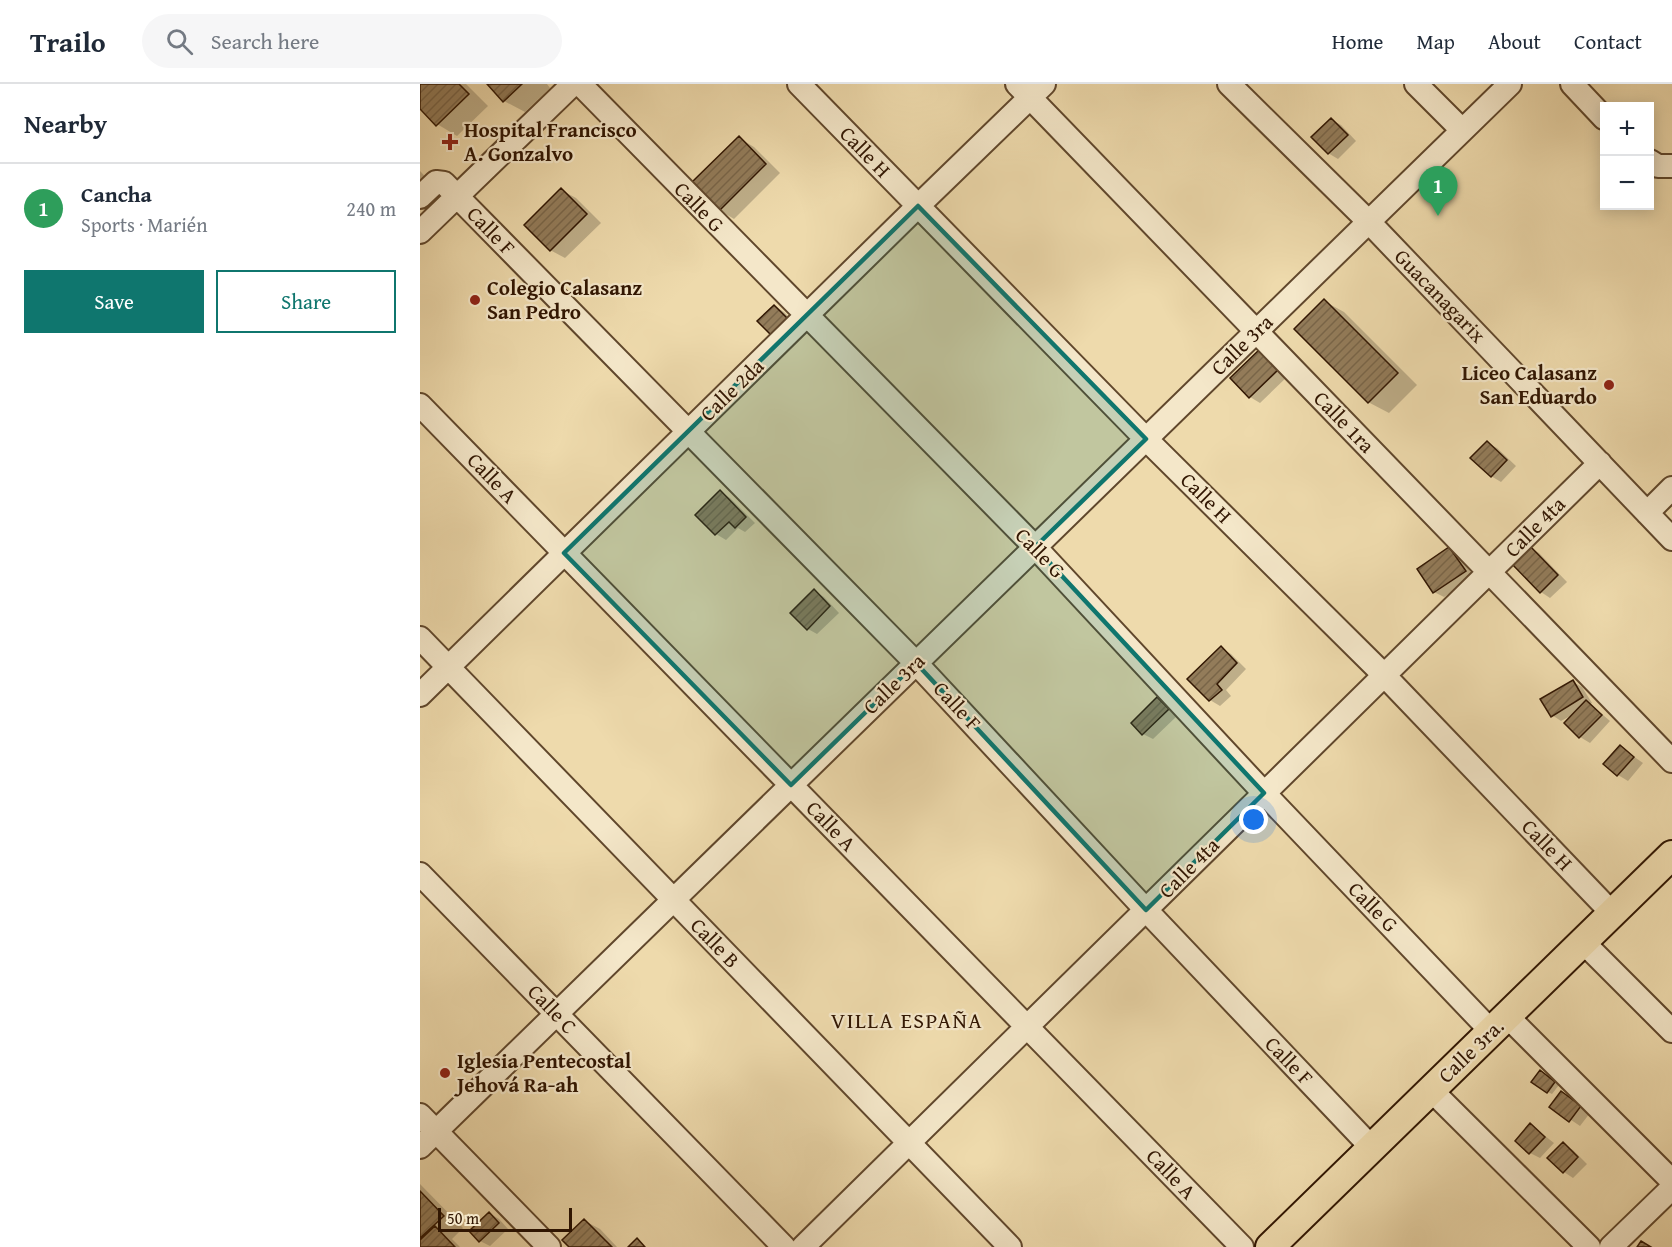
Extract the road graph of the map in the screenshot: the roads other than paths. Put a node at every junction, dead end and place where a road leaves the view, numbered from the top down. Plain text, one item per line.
1 (573, 84) edge
2 (580, 84) edge
3 (799, 84) edge
4 (1228, 84) edge
5 (1416, 84) edge
6 (1510, 84) edge
7 (1572, 84) edge
8 (1031, 89) edge
9 (1600, 113) edge
10 (1462, 130) junction
11 (1654, 164) edge
12 (1672, 166) edge
13 (458, 196) junction
14 (420, 197) edge
15 (918, 206) junction
16 (1369, 222) junction
17 (420, 232) edge
18 (807, 316) junction
19 (1256, 331) junction
20 (420, 405) edge
21 (688, 433) junction
22 (1146, 439) junction
23 (1600, 463) junction
24 (1672, 488) edge
25 (1647, 513) junction
26 (1672, 539) edge
27 (1035, 547) junction
28 (564, 553) junction
29 (1489, 572) junction
30 (420, 638) edge
31 (916, 663) junction
32 (448, 668) junction
33 (1384, 675) junction
34 (420, 695) edge
35 (1672, 761) edge
36 (791, 785) junction
37 (1264, 793) junction
38 (1668, 867) edge
39 (420, 874) edge
40 (673, 899) junction
41 (1146, 910) junction
42 (1612, 913) junction
43 (1583, 942) junction
44 (556, 1014) junction
45 (1499, 1024) junction
46 (1027, 1026) junction
47 (1672, 1031) edge
48 (1431, 1090) junction
49 (420, 1115) edge
50 (428, 1139) edge
51 (909, 1143) junction
52 (1372, 1148) junction
53 (1672, 1181) edge
54 (1672, 1188) edge
55 (549, 1247) edge
56 (784, 1247) edge
57 (803, 1247) edge
58 (1010, 1247) edge
59 (1242, 1247) edge
60 (1270, 1247) edge
61 (1589, 1247) edge
62 (1611, 1247) edge

1 - 13 street
2 - 18 street, Calle G
3 - 15 street, Calle H
4 - 16 street, Guacanagarix
5 - 10 street
6 - 10 street, Calle 3ra
7 - 9 street
8 - 15 street, Calle 2da
8 - 19 street, Calle 1ra
10 - 16 street, Calle 3ra
11 - 12 street
13 - 14 street, Calle F
13 - 17 street
13 - 21 street, Calle F
15 - 18 street, Calle 2da
15 - 22 street, Calle H
16 - 19 street, Calle 3ra
16 - 23 street, Guacanagarix
18 - 21 street, Calle 2da
18 - 27 street, Calle G
19 - 22 street, Calle 3ra
19 - 29 street, Calle 1ra
20 - 28 street, Calle A
21 - 28 street, Calle 2da
21 - 31 street, Calle F
22 - 27 street, Calle 3ra
22 - 33 street, Calle H
23 - 25 street, Guacanagarix
23 - 29 street, Calle 4ta
24 - 25 street
25 - 26 street, Guacanagarix
27 - 31 street, Calle 3ra
27 - 37 street, Calle G
28 - 32 street, Calle 2da
28 - 36 street, Calle A
29 - 33 street, Calle 4ta
29 - 35 street, Calle 1ra
30 - 32 street, Calle B
31 - 36 street, Calle 3ra
31 - 41 street, Calle F
32 - 34 street, Calle 2da
32 - 40 street, Calle B
33 - 37 street, Calle 4ta
33 - 42 street, Calle H
36 - 40 street, Calle 3ra
36 - 46 street, Calle A
37 - 41 street, Calle 4ta
37 - 45 street, Calle G
38 - 42 main road, Calle 3ra.
39 - 44 street, Calle C
40 - 44 street, Calle 3ra
40 - 51 street, Calle B
41 - 46 street, Calle 4ta
41 - 52 street, Calle F
42 - 43 main road, Calle 3ra.
43 - 45 main road, Calle 3ra.
43 - 47 street
44 - 50 street, Calle 3ra
44 - 56 street, Calle C
45 - 48 main road, Calle 3ra.
45 - 53 street, Calle G
46 - 51 street, Calle 4ta
46 - 59 street, Calle A
48 - 52 main road, Calle 3ra.
48 - 61 street
49 - 50 street
50 - 55 street
51 - 57 street, Calle 4ta
51 - 58 street, Calle B
52 - 60 main road, Calle 3ra.
54 - 62 street

